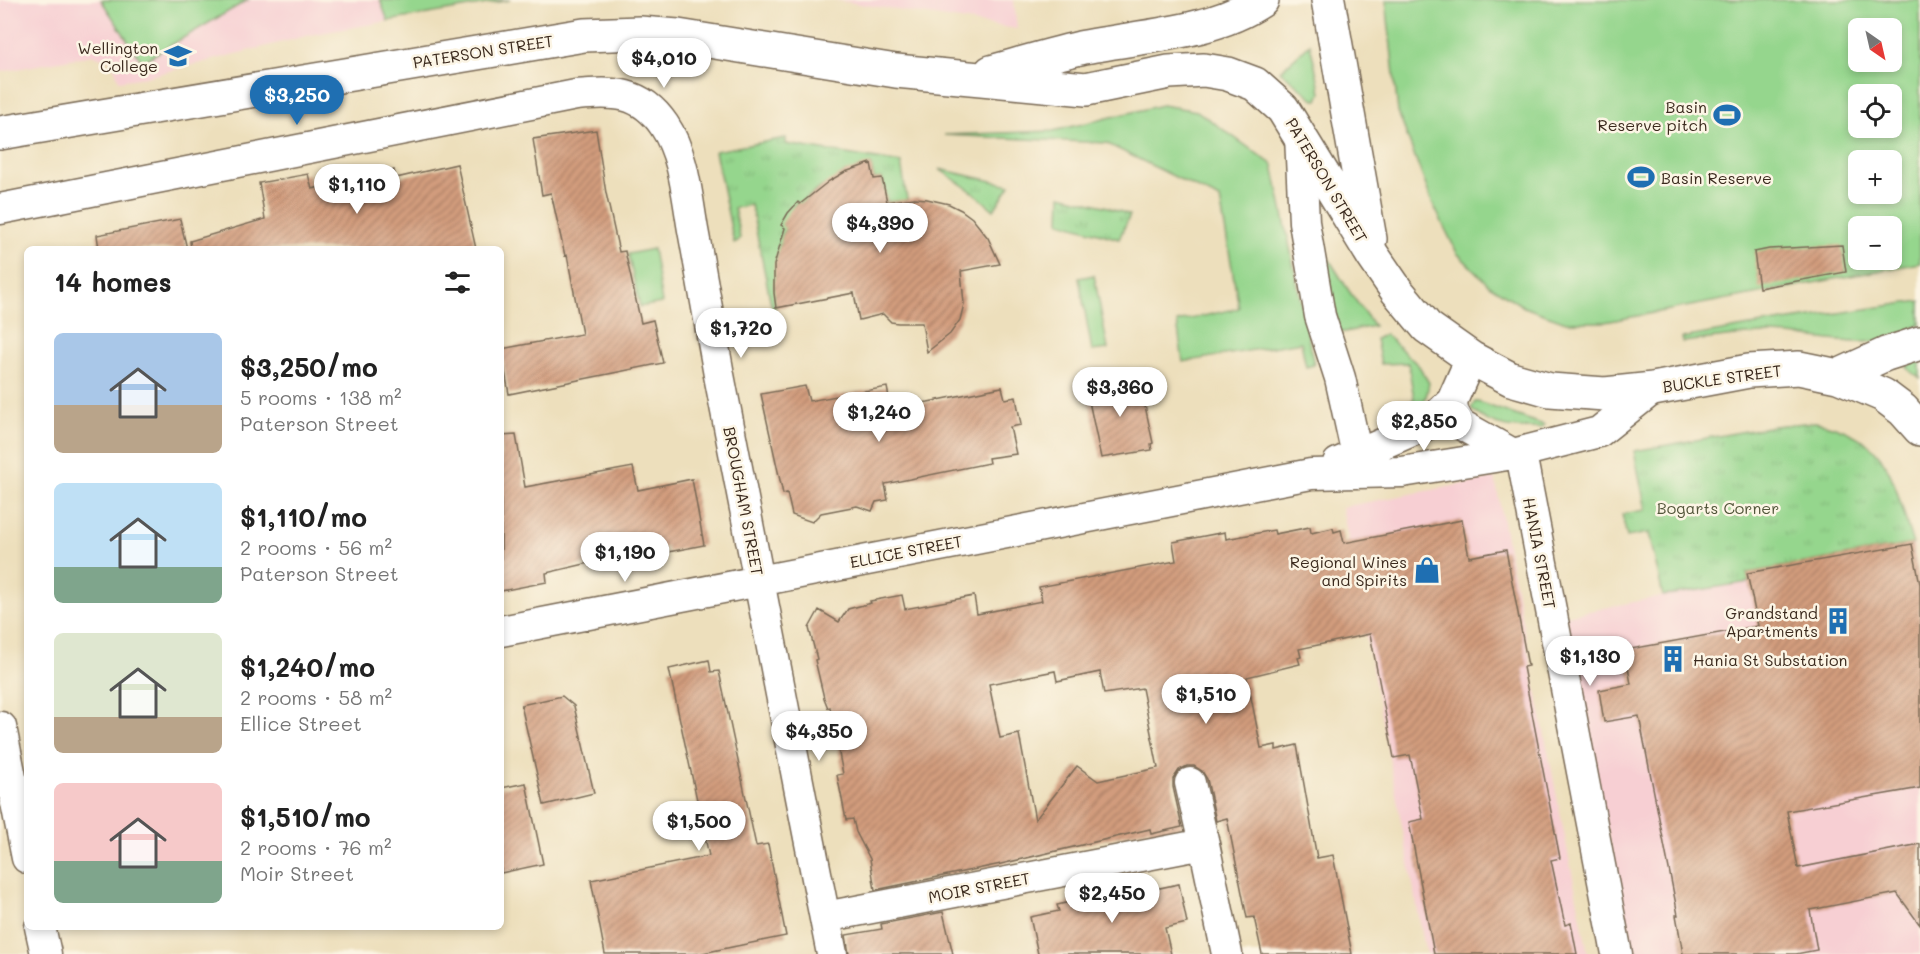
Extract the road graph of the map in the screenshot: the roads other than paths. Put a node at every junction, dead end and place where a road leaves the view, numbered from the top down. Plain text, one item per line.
1 (1262, 0) edge
2 (1328, 0) edge
3 (969, 78) junction
4 (0, 133) edge
5 (1300, 136) junction
6 (0, 209) edge
7 (1373, 256) junction
8 (1920, 342) edge
9 (1471, 358) junction
10 (1838, 376) junction
11 (1653, 389) junction
12 (1452, 401) junction
13 (1920, 429) edge
14 (1514, 454) junction
15 (1357, 455) junction
16 (1311, 474) junction
17 (759, 579) junction
18 (504, 630) edge
19 (9, 725) edge
20 (1191, 783) dead end
21 (24, 836) edge
22 (1204, 844) junction
23 (825, 917) junction
24 (41, 930) edge
25 (46, 954) edge
26 (832, 954) edge
27 (1227, 954) edge
28 (1617, 954) edge

1 - 3 highway, PATERSON STREET
2 - 7 highway
3 - 4 highway, PATERSON STREET
3 - 5 highway, PATERSON STREET
5 - 7 highway, PATERSON STREET
5 - 15 street
6 - 17 street, BROUGHAM STREET
7 - 9 highway, PATERSON STREET
8 - 10 highway
9 - 11 highway, BUCKLE STREET
9 - 12 street, ELLICE STREET
10 - 11 highway, BUCKLE STREET
10 - 13 highway, BUCKLE STREET
11 - 14 street, ELLICE STREET
12 - 14 street
12 - 15 street, ELLICE STREET
14 - 16 street, ELLICE STREET
14 - 28 street, HANIA STREET
15 - 16 street, ELLICE STREET
16 - 17 street, ELLICE STREET
17 - 18 street, ELLICE STREET
17 - 23 street, BROUGHAM STREET
19 - 21 street
20 - 22 street
22 - 23 street, MOIR STREET
22 - 27 street
23 - 26 street, BROUGHAM STREET
24 - 25 street

